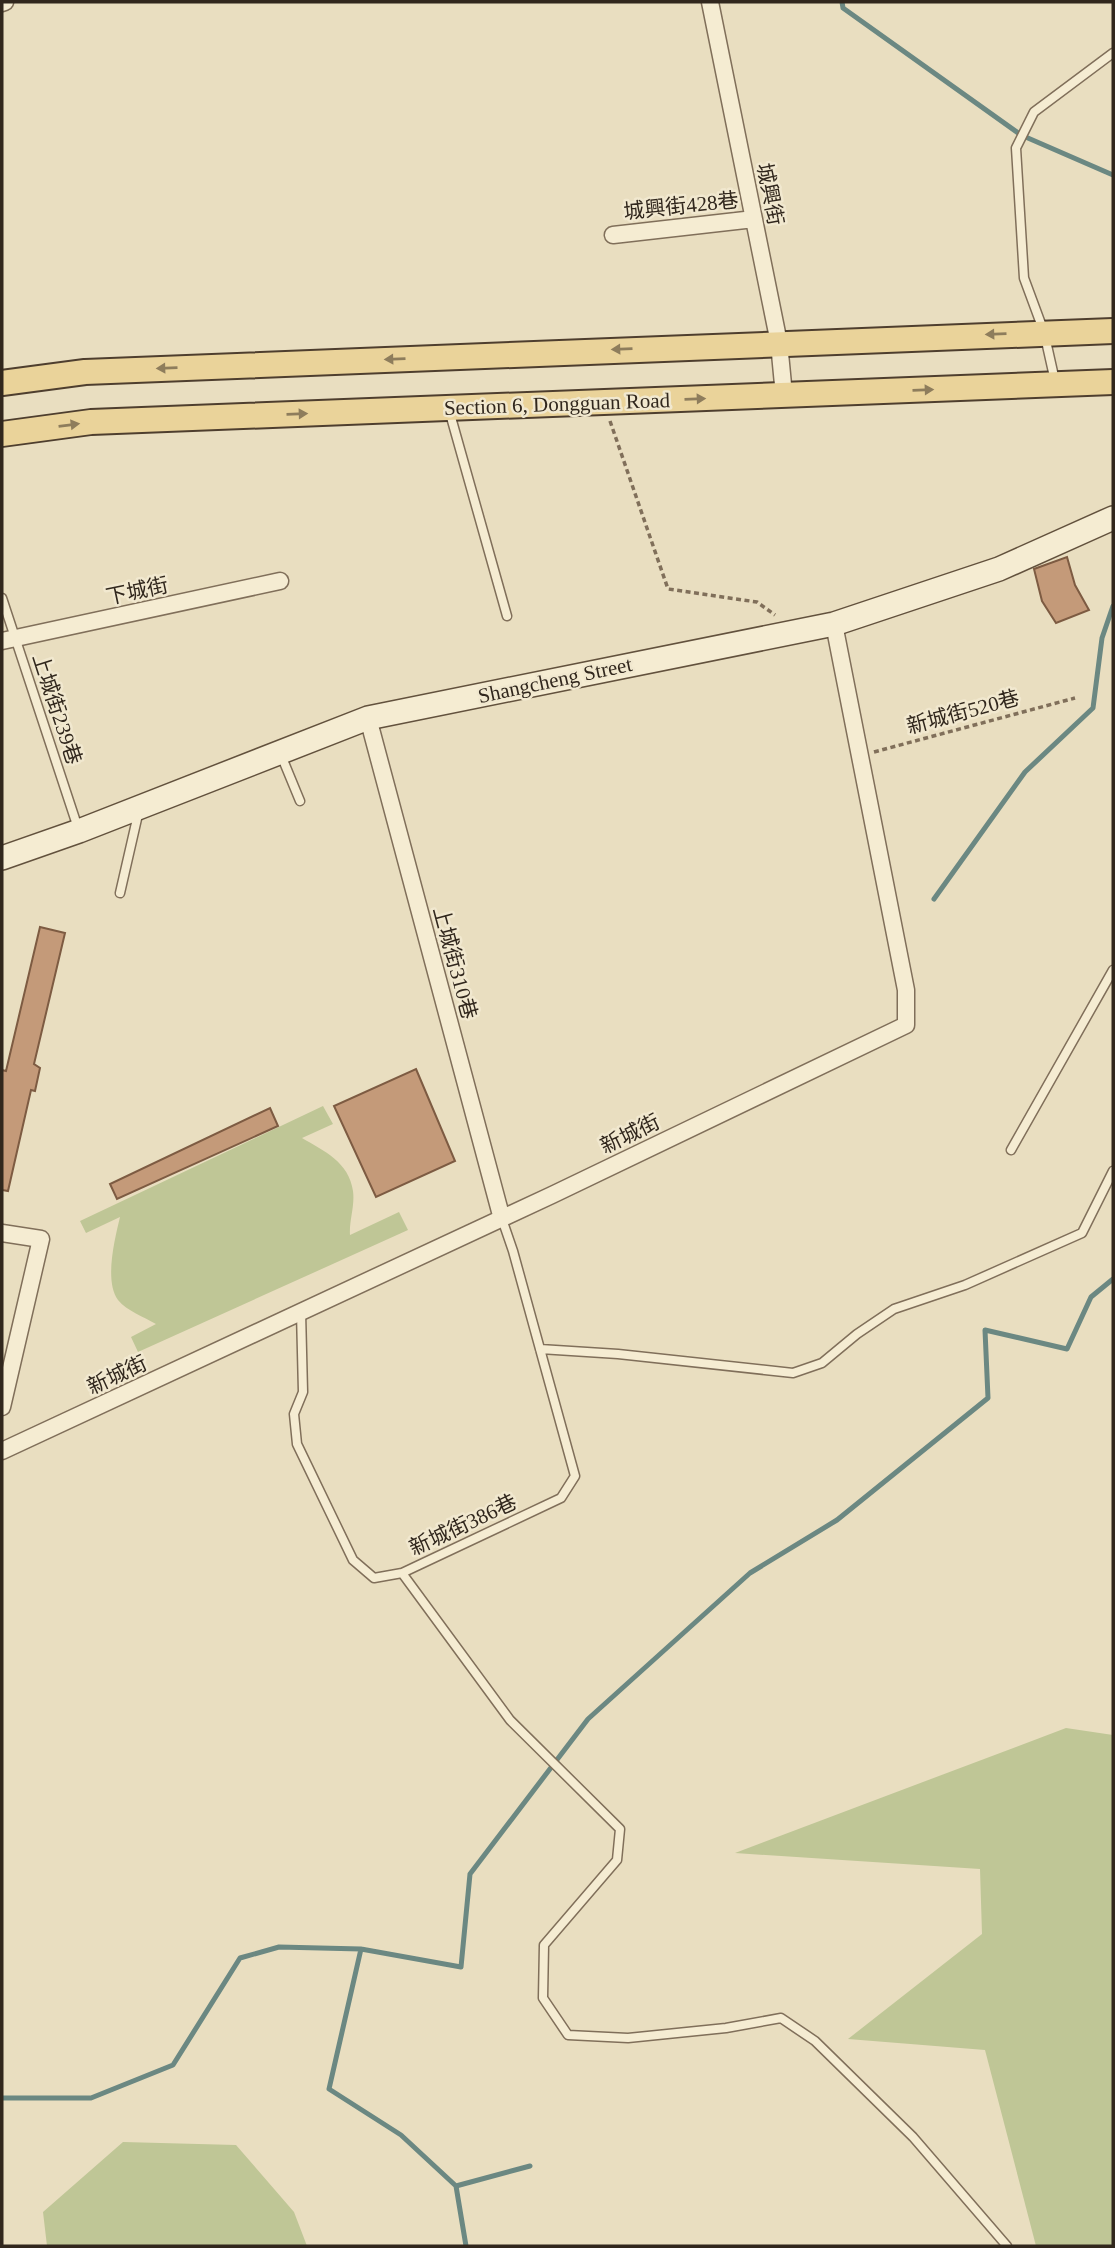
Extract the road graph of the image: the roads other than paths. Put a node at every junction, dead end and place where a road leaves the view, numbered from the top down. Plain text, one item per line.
1 (709, 2) edge
2 (1113, 53) edge
3 (754, 219) junction
4 (613, 235) dead end
5 (1113, 331) edge
6 (1044, 332) junction
7 (779, 343) junction
8 (1113, 382) edge
9 (2, 383) edge
10 (1055, 384) junction
11 (784, 395) junction
12 (448, 407) junction
13 (2, 434) edge
14 (1113, 519) edge
15 (281, 581) dead end
16 (2, 597) edge
17 (508, 616) dead end
18 (834, 624) junction
19 (9, 640) edge
20 (368, 718) junction
21 (280, 752) junction
22 (300, 801) dead end
23 (139, 807) junction
24 (79, 831) junction
25 (2, 858) edge
26 (120, 893) dead end
27 (1113, 970) edge
28 (1011, 1150) dead end
29 (1113, 1171) edge
30 (502, 1219) junction
31 (2, 1233) edge
32 (301, 1312) junction
33 (540, 1349) junction
34 (2, 1407) edge
35 (2, 1451) edge
36 (402, 1573) junction
37 (1007, 2246) edge

1 - 3 street, 城興街
2 - 6 lane
3 - 4 street, 城興街428巷
3 - 7 street, 城興街
5 - 6 main road
6 -> 7 main road
6 - 10 lane
7 -> 9 main road
7 - 11 street, 城興街
8 - 10 main road, Section 6, Dongguan Road
11 -> 10 main road, Section 6, Dongguan Road
12 -> 11 main road, Section 6, Dongguan Road
13 -> 12 main road, Section 6, Dongguan Road
12 - 17 lane
14 - 18 street, Shangcheng Street
15 - 19 street, 下城街
16 - 19 lane, 上城街239巷
18 - 20 street, Shangcheng Street
18 - 30 street, 新城街
19 - 24 lane, 上城街239巷
20 - 21 street, Shangcheng Street
20 - 30 street, 上城街310巷
21 - 22 lane
21 - 23 street, Shangcheng Street
23 - 24 street, Shangcheng Street
23 - 26 lane
24 - 25 street, Shangcheng Street
27 - 28 lane
29 - 33 lane
30 - 32 street, 新城街
30 - 33 lane, 新城街386巷
31 - 34 street
32 - 35 street, 新城街
32 - 36 lane, 新城街386巷
33 - 36 lane, 新城街386巷
36 - 37 lane

